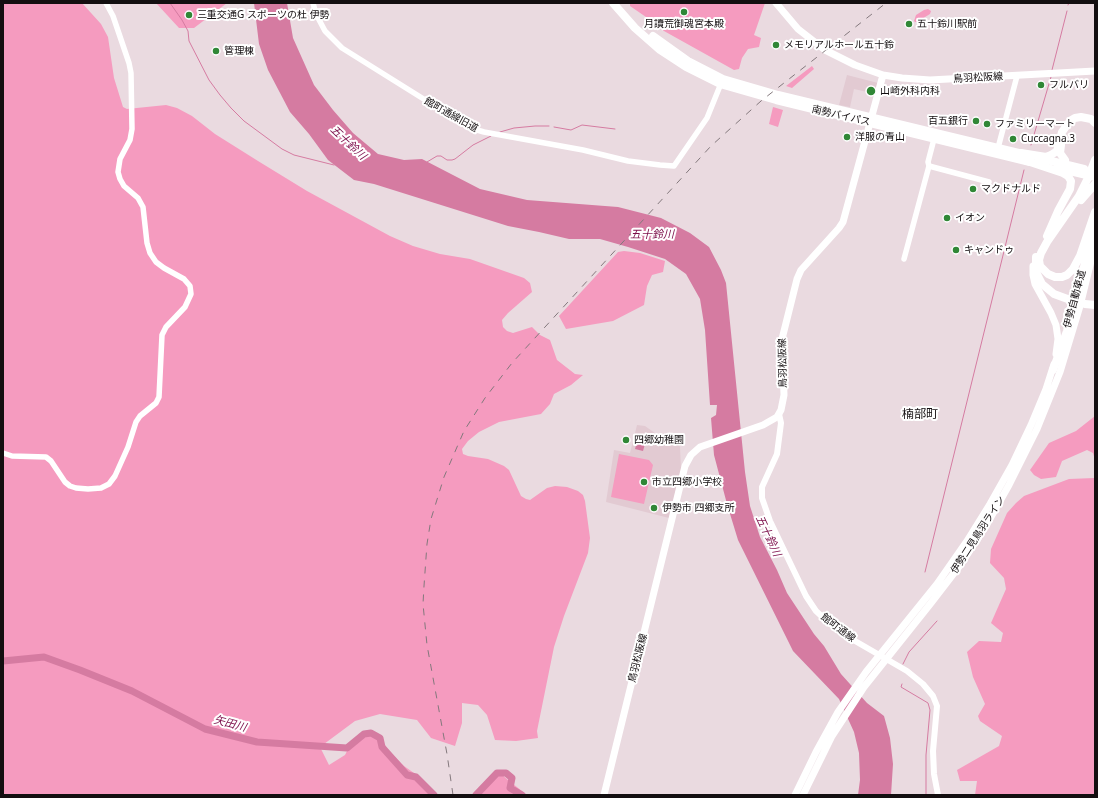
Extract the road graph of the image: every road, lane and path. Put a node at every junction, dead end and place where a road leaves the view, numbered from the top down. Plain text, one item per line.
1 (106, 3) edge
2 (313, 3) edge
3 (613, 3) edge
4 (620, 3) edge
5 (776, 3) edge
6 (1095, 71) edge
7 (883, 75) junction
8 (1018, 76) junction
9 (722, 82) junction
10 (871, 120) junction
11 (1095, 123) edge
12 (1095, 128) edge
13 (934, 139) junction
14 (998, 148) junction
15 (1022, 157) junction
16 (1094, 157) edge
17 (929, 166) junction
18 (1095, 171) edge
19 (1095, 177) edge
20 (990, 182) dead end
21 (1095, 184) edge
22 (1095, 212) edge
23 (1095, 226) edge
24 (1047, 239) junction
25 (1095, 245) edge
26 (1038, 258) junction
27 (904, 259) dead end
28 (1095, 265) edge
29 (1073, 299) dead end
30 (1095, 302) edge
31 (1083, 304) junction
32 (1095, 306) edge
33 (1053, 370) junction
34 (779, 414) junction
35 (3, 453) edge
36 (884, 655) junction
37 (604, 795) edge
38 (794, 795) edge
39 (804, 795) edge
40 (938, 795) edge

1 - 35 street
2 - 9 street, 館町通線旧道
3 - 9 highway, 南勢バイパス
4 - 9 highway, 南勢バイパス
5 - 7 main road
6 - 8 main road, 鳥羽松阪線
7 - 8 main road, 鳥羽松阪線
7 - 10 main road, 鳥羽松阪線
8 - 14 street
9 - 10 highway, 南勢バイパス
10 - 13 highway, 南勢バイパス
10 - 14 highway, 南勢バイパス
10 - 34 main road, 鳥羽松阪線
11 - 15 highway
12 - 18 highway
13 - 15 highway, 南勢バイパス
13 - 17 street
14 - 15 highway, 南勢バイパス
15 - 18 highway, 南勢バイパス
15 - 19 highway, 南勢バイパス
15 - 24 highway
16 - 24 highway
17 - 20 street
17 - 27 street
21 - 24 highway
22 - 26 highway
23 - 33 highway, 伊勢自動車道
24 - 26 highway
25 - 31 main road, 伊勢二見鳥羽ライン
26 - 29 highway
26 - 33 main road, 伊勢二見鳥羽ライン
28 - 31 main road
30 - 31 main road
31 - 32 highway
31 - 36 main road, 伊勢二見鳥羽ライン
33 - 36 main road, 伊勢二見鳥羽ライン
34 - 37 main road, 鳥羽松阪線
34 - 40 main road, 館町通線
36 - 38 main road, 伊勢二見鳥羽ライン
36 - 39 main road, 伊勢二見鳥羽ライン

